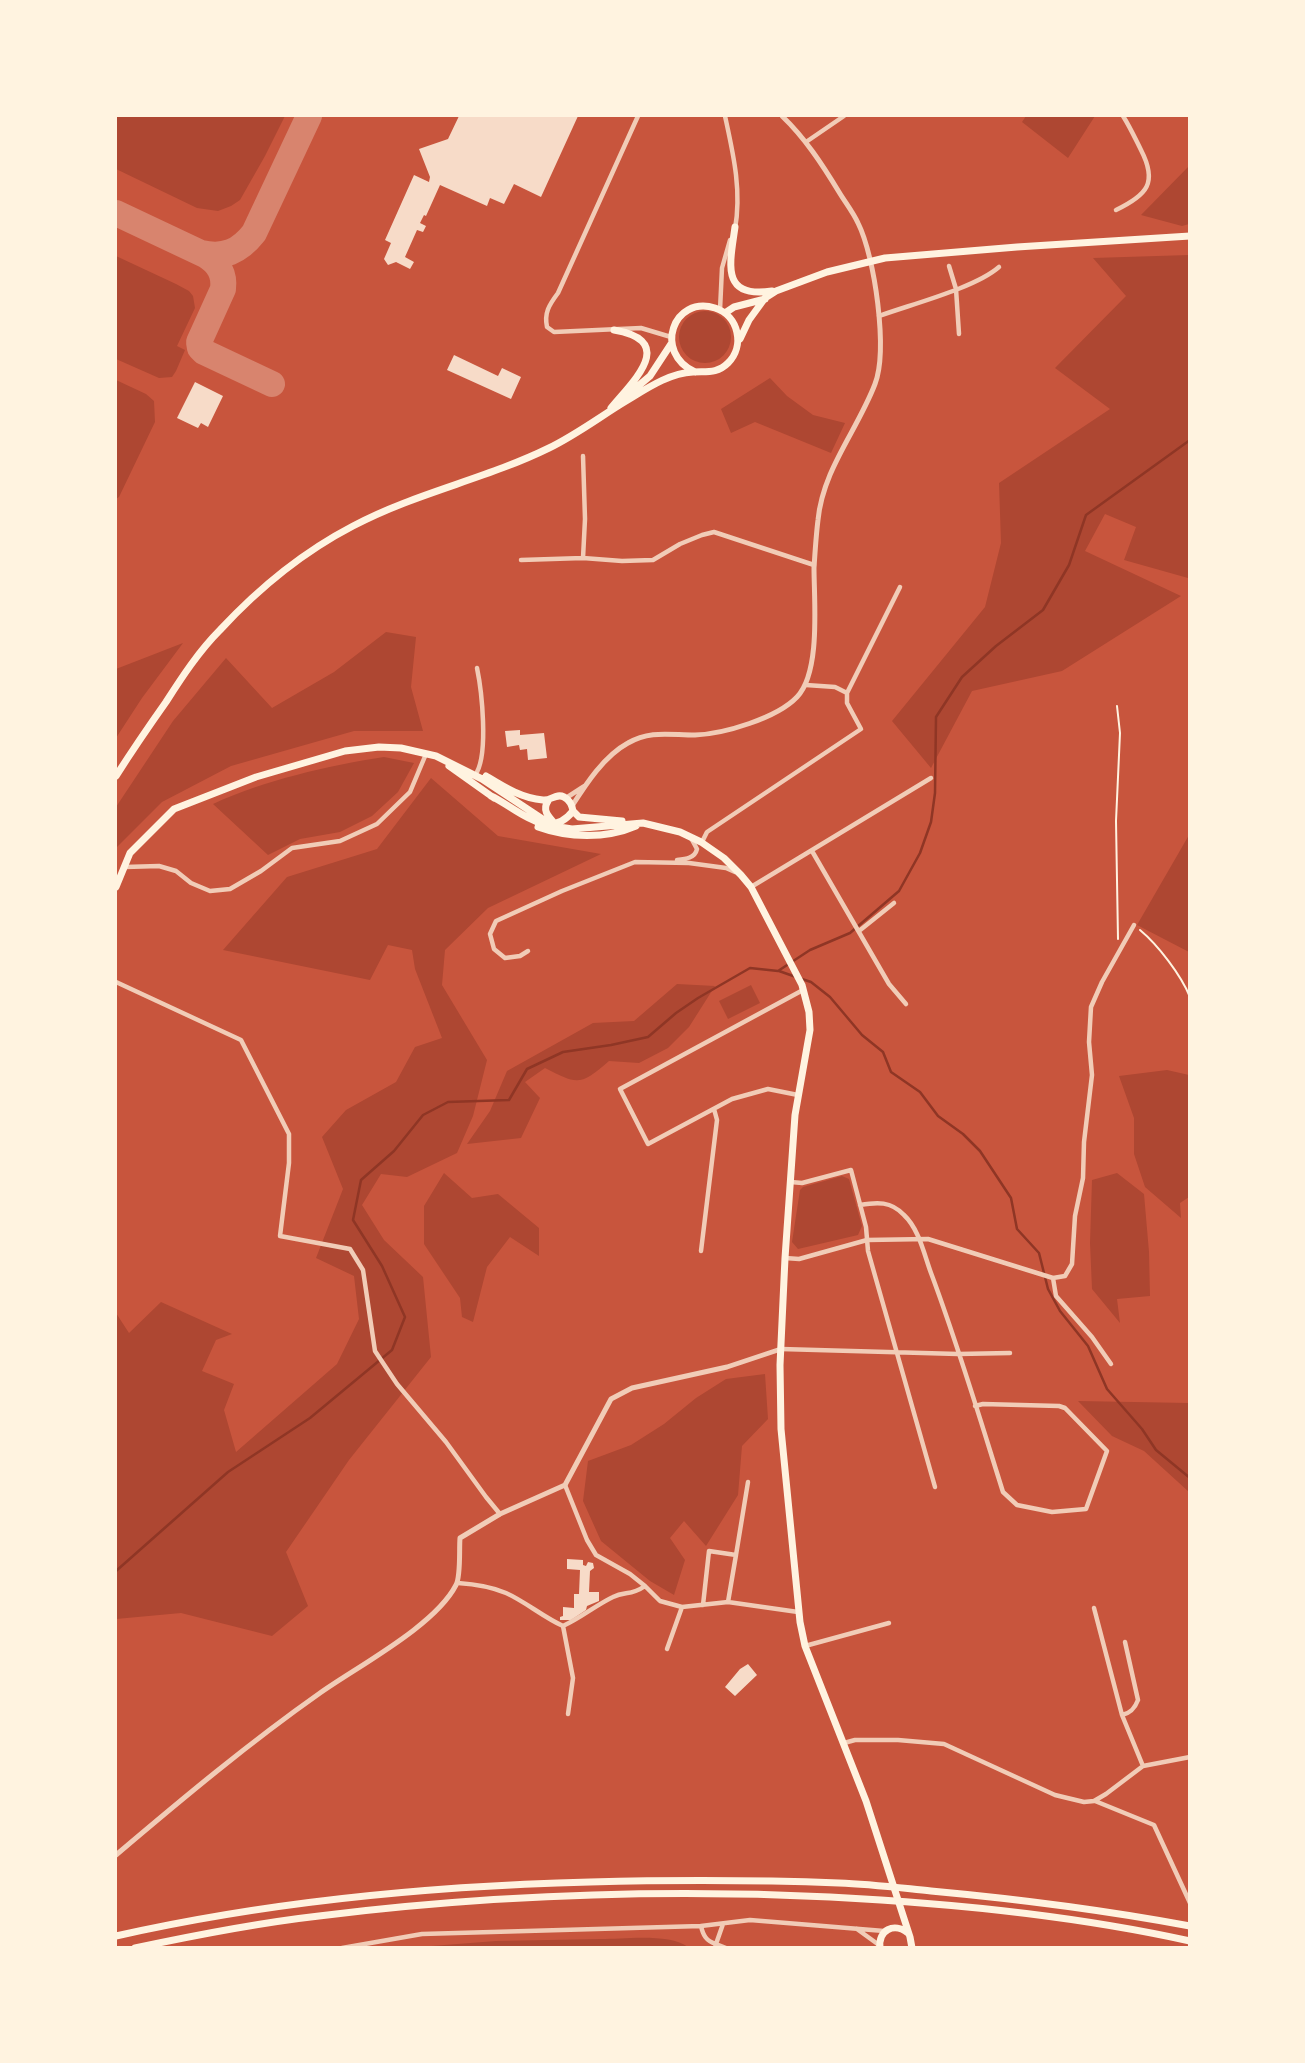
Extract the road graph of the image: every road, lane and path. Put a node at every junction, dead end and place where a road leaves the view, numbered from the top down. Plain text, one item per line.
1 (638, 116) edge
2 (725, 116) edge
3 (782, 116) edge
4 (844, 116) edge
5 (1122, 116) edge
6 (806, 142) junction
7 (1116, 210) dead end
8 (735, 227) junction
9 (1189, 236) edge
10 (949, 266) dead end
11 (999, 267) dead end
12 (956, 289) junction
13 (776, 291) junction
14 (765, 298) junction
15 (723, 312) junction
16 (878, 316) junction
17 (614, 330) junction
18 (960, 334) dead end
19 (671, 340) junction
20 (738, 343) junction
21 (695, 372) junction
22 (608, 412) junction
23 (583, 456) dead end
24 (583, 558) junction
25 (521, 560) dead end
26 (814, 565) junction
27 (900, 587) dead end
28 (477, 668) dead end
29 (806, 685) junction
30 (847, 693) junction
31 (1116, 706) dead end
32 (426, 754) junction
33 (436, 756) junction
34 (477, 772) junction
35 (116, 776) edge
36 (931, 778) dead end
37 (586, 785) junction
38 (491, 796) junction
39 (566, 798) junction
40 (548, 800) junction
41 (572, 808) junction
42 (643, 823) junction
43 (554, 824) junction
44 (607, 833) junction
45 (690, 837) junction
46 (701, 842) junction
47 (812, 851) junction
48 (666, 862) junction
49 (124, 867) junction
50 (741, 875) junction
51 (116, 887) edge
52 (751, 887) junction
53 (894, 903) dead end
54 (1134, 925) joint
55 (859, 931) junction
56 (1119, 950) junction
57 (528, 951) dead end
58 (116, 982) edge
59 (802, 987) junction
60 (1189, 997) edge
61 (906, 1004) dead end
62 (798, 1095) junction
63 (714, 1109) junction
64 (791, 1182) junction
65 (860, 1205) junction
66 (918, 1239) junction
67 (867, 1240) junction
68 (701, 1251) dead end
69 (785, 1258) junction
70 (1053, 1278) junction
71 (781, 1349) junction
72 (896, 1353) junction
73 (1010, 1353) dead end
74 (958, 1354) junction
75 (1111, 1363) dead end
76 (975, 1406) junction
77 (748, 1482) dead end
78 (565, 1485) junction
79 (935, 1487) dead end
80 (500, 1514) junction
81 (736, 1555) junction
82 (458, 1583) junction
83 (645, 1586) junction
84 (727, 1602) junction
85 (703, 1605) junction
86 (682, 1607) junction
87 (1094, 1608) dead end
88 (799, 1612) junction
89 (889, 1623) dead end
90 (563, 1626) junction
91 (1125, 1642) dead end
92 (805, 1646) junction
93 (667, 1649) dead end
94 (568, 1714) dead end
95 (1122, 1715) junction
96 (844, 1743) junction
97 (1189, 1757) edge
98 (1143, 1766) junction
99 (1094, 1801) junction
100 (116, 1855) edge
101 (1189, 1903) edge
102 (901, 1913) junction
103 (723, 1924) junction
104 (701, 1926) junction
105 (1189, 1926) edge
106 (900, 1927) junction
107 (856, 1928) junction
108 (884, 1931) junction
109 (908, 1933) junction
110 (116, 1936) edge
111 (1189, 1941) edge
112 (716, 1946) edge
113 (879, 1946) edge
114 (911, 1947) edge
115 (135, 1948) edge
116 (342, 1948) edge
117 (726, 1948) edge

1 - 17 street
2 - 8 street
3 - 6 street
4 - 6 street
5 - 7 street
6 - 16 street
8 - 13 highway
8 - 15 street
9 - 13 highway
10 - 12 street
11 - 12 street
12 - 16 street
12 - 18 street
13 - 14 highway
14 - 15 highway
14 - 20 highway
15 - 19 highway
15 - 20 highway
16 - 26 street
17 - 19 street
17 - 22 highway
19 - 21 highway
19 - 22 highway
20 - 21 highway
21 - 22 highway
22 - 35 highway
23 - 24 street
24 - 25 street
24 - 26 street
26 - 29 street
27 - 30 street
28 - 34 street
29 - 30 street
29 - 37 street
30 - 46 street
31 - 56 path
32 - 33 highway
32 - 49 highway
32 - 49 street
33 - 34 highway
33 - 38 highway
33 - 43 highway
34 - 40 highway
36 - 47 street
37 - 39 street
37 - 41 street
38 - 43 highway
38 - 44 highway
39 - 40 highway
39 - 41 highway
40 - 43 highway
41 - 42 highway
41 - 43 highway
42 - 43 highway
42 - 44 highway
42 - 45 highway
43 - 44 highway
45 - 46 highway
45 - 48 street
46 - 50 highway
47 - 52 street
47 - 55 street
48 - 50 street
48 - 57 street
49 - 51 highway
50 - 52 highway
52 - 59 highway
53 - 55 street
54 - 56 street
54 - 60 path
55 - 61 street
56 - 70 street
58 - 80 street
59 - 62 highway
59 - 63 street
62 - 63 street
62 - 64 highway
63 - 68 street
64 - 65 street
64 - 69 highway
65 - 66 street
65 - 67 street
66 - 67 street
66 - 70 street
66 - 74 street
67 - 69 street
67 - 72 street
69 - 71 highway
70 - 75 street
71 - 72 street
71 - 78 street
71 - 88 highway
72 - 74 street
72 - 79 street
73 - 74 street
74 - 76 street
76 - 76 street
77 - 81 street
78 - 80 street
78 - 83 street
80 - 82 street
81 - 84 street
81 - 85 street
82 - 90 street
82 - 100 street
83 - 86 street
83 - 90 street
84 - 85 street
84 - 88 street
85 - 86 street
86 - 93 street
87 - 95 street
88 - 92 highway
89 - 92 street
90 - 94 street
91 - 95 street
92 - 96 highway
95 - 98 street
96 - 99 street
96 - 102 highway
97 - 98 street
98 - 99 street
99 - 101 street
102 - 106 highway
102 - 109 highway
103 - 104 street
103 - 107 street
103 - 112 street
104 - 112 street
104 - 116 street
105 - 110 highway
106 - 108 highway
106 - 109 highway
107 - 108 street
107 - 113 street
108 - 113 highway
109 - 114 highway
111 - 115 highway
112 - 117 street

